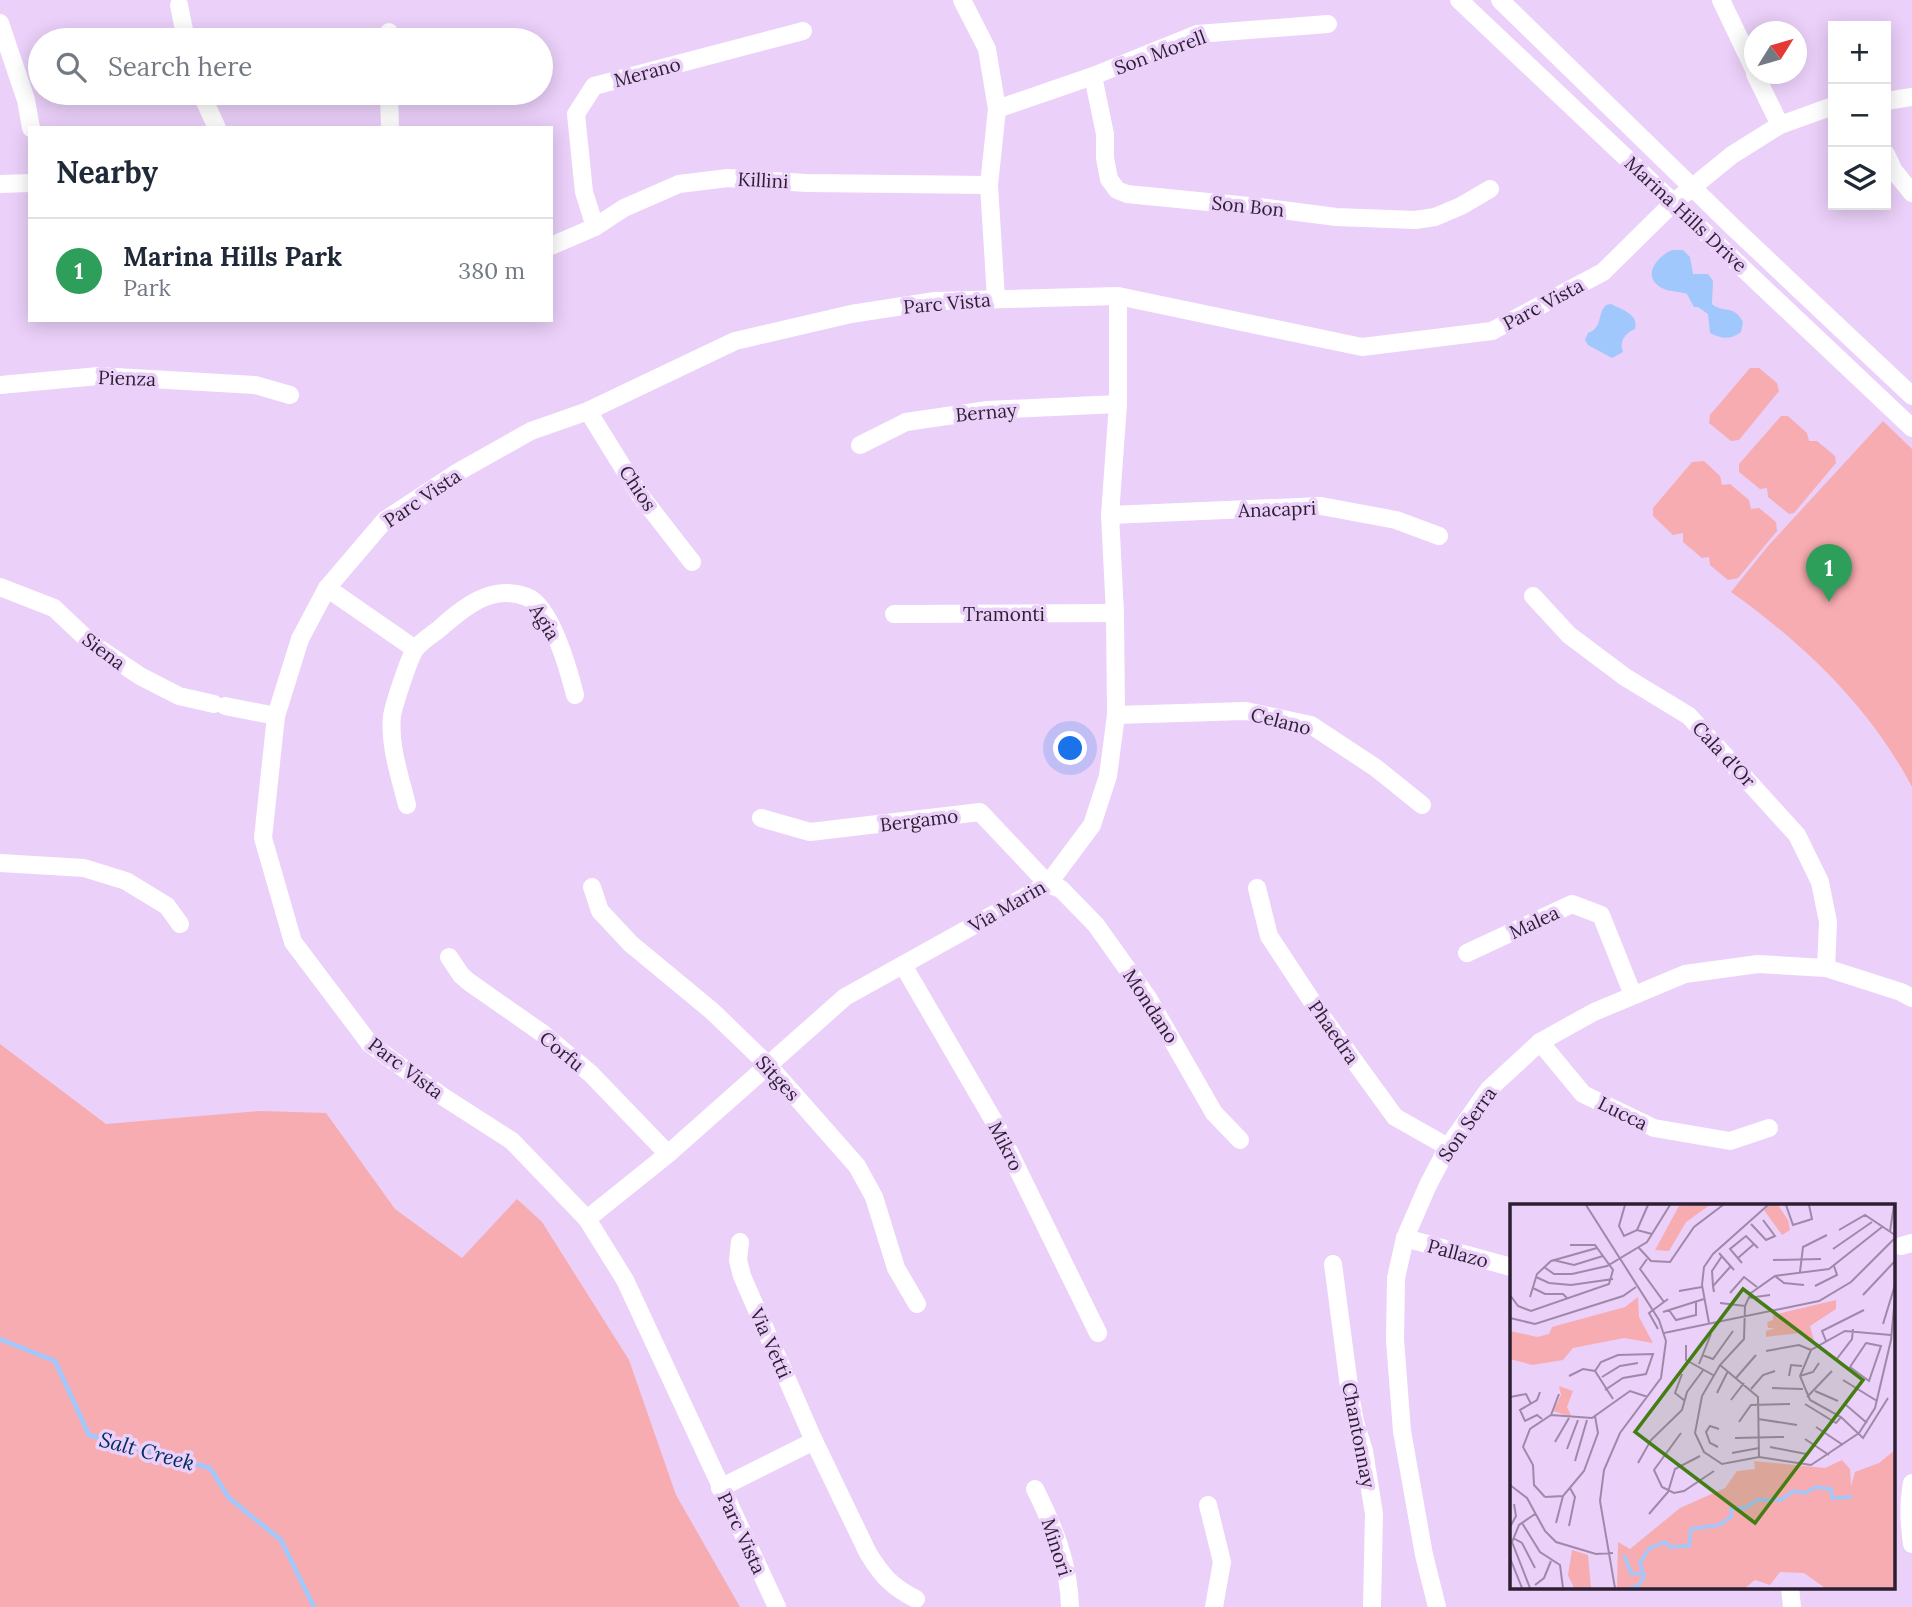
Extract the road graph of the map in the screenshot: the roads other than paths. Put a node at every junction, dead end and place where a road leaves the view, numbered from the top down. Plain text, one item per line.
1 (962, 0) edge
2 (1460, 0) edge
3 (1500, 0) edge
4 (1721, 0) edge
5 (179, 5) dead end
6 (0, 23) edge
7 (1328, 24) dead end
8 (184, 28) edge
9 (803, 31) dead end
10 (1744, 49) edge
11 (1093, 76) junction
12 (1761, 84) edge
13 (1912, 97) edge
14 (1891, 100) edge
15 (206, 105) edge
16 (389, 105) edge
17 (1828, 108) edge
18 (998, 109) junction
19 (1780, 125) junction
20 (31, 126) edge
21 (216, 126) edge
22 (390, 126) edge
23 (1891, 165) edge
24 (28, 183) edge
25 (0, 184) edge
26 (989, 185) junction
27 (1693, 186) junction
28 (1490, 188) dead end
29 (1912, 192) edge
30 (1673, 203) junction
31 (594, 227) junction
32 (553, 245) edge
33 (1118, 296) junction
34 (996, 298) junction
35 (0, 385) edge
36 (290, 395) dead end
37 (1912, 396) edge
38 (1118, 404) junction
39 (589, 411) junction
40 (1912, 429) edge
41 (860, 445) dead end
42 (1110, 515) junction
43 (1439, 536) dead end
44 (692, 562) dead end
45 (0, 587) edge
46 (327, 588) junction
47 (1533, 596) dead end
48 (1115, 613) junction
49 (894, 614) dead end
50 (415, 649) junction
51 (575, 695) dead end
52 (1116, 715) junction
53 (276, 716) junction
54 (407, 805) dead end
55 (1422, 805) dead end
56 (761, 818) dead end
57 (0, 863) edge
58 (1048, 884) junction
59 (592, 887) dead end
60 (1257, 888) dead end
61 (180, 923) dead end
62 (1467, 953) dead end
63 (449, 957) dead end
64 (902, 965) junction
65 (1826, 968) junction
66 (1633, 995) junction
67 (1912, 998) edge
68 (1540, 1042) junction
69 (768, 1065) junction
70 (1769, 1128) dead end
71 (1240, 1140) dead end
72 (1448, 1147) junction
73 (668, 1154) junction
74 (587, 1219) junction
75 (1405, 1238) junction
76 (740, 1242) dead end
77 (1333, 1264) dead end
78 (1510, 1267) edge
79 (917, 1304) dead end
80 (1098, 1333) dead end
81 (814, 1441) junction
82 (1912, 1483) edge
83 (720, 1488) junction
84 (1035, 1489) dead end
85 (1208, 1506) dead end
86 (1912, 1544) edge
87 (916, 1599) dead end
88 (777, 1607) edge
89 (1070, 1607) edge
90 (1214, 1607) edge
91 (1372, 1607) edge
92 (1437, 1607) edge

1 - 18 street
2 - 30 street, Marina Hills Drive
3 - 27 street, Marina Hills Drive
4 - 10 street
5 - 8 street
6 - 20 street
7 - 11 street, Son Morell
9 - 31 street, Merano
11 - 18 street, Son Morell
11 - 28 street, Son Bon
12 - 19 street
13 - 14 street
15 - 21 street
16 - 22 street
17 - 19 street, Parc Vista
18 - 26 street
19 - 27 street, Parc Vista
23 - 29 street
24 - 25 street
26 - 31 street, Killini
26 - 34 street
27 - 30 street, Parc Vista
27 - 37 street, Marina Hills Drive
30 - 33 street, Parc Vista
30 - 40 street, Marina Hills Drive
31 - 32 street, Killini
33 - 34 street, Parc Vista
33 - 38 street, Via Marin
34 - 39 street, Parc Vista
35 - 36 street, Pienza
38 - 41 street, Bernay
38 - 42 street, Via Marin
39 - 44 street, Chios
39 - 46 street, Parc Vista
42 - 43 street, Anacapri
42 - 48 street, Via Marin
45 - 53 street, Siena
46 - 50 street
46 - 53 street, Parc Vista
47 - 65 street, Cala d'Or
48 - 49 street, Tramonti
48 - 52 street, Via Marin
50 - 51 street, Agia
50 - 54 street
52 - 55 street, Celano
52 - 58 street, Via Marin
53 - 74 street, Parc Vista
56 - 58 street, Bergamo
57 - 61 street
58 - 64 street, Via Marin
58 - 71 street, Mondano
59 - 69 street, Sitges
60 - 72 street, Phaedra
62 - 66 street, Malea
63 - 73 street, Corfu
64 - 69 street, Via Marin
64 - 80 street, Mikro
65 - 66 street, Son Serra
65 - 67 street, Son Serra
66 - 68 street, Son Serra
68 - 70 street, Lucca
68 - 72 street, Son Serra
69 - 73 street, Via Marin
69 - 79 street, Sitges
72 - 75 street, Son Serra
73 - 74 street, Via Marin
74 - 83 street, Parc Vista
75 - 78 street, Pallazo
75 - 92 street, Son Serra
76 - 81 street, Via Vetti
77 - 91 street, Chantonnay
81 - 83 street
81 - 87 street, Via Vetti
82 - 86 street
83 - 88 street, Parc Vista
84 - 89 street, Minori
85 - 90 street

